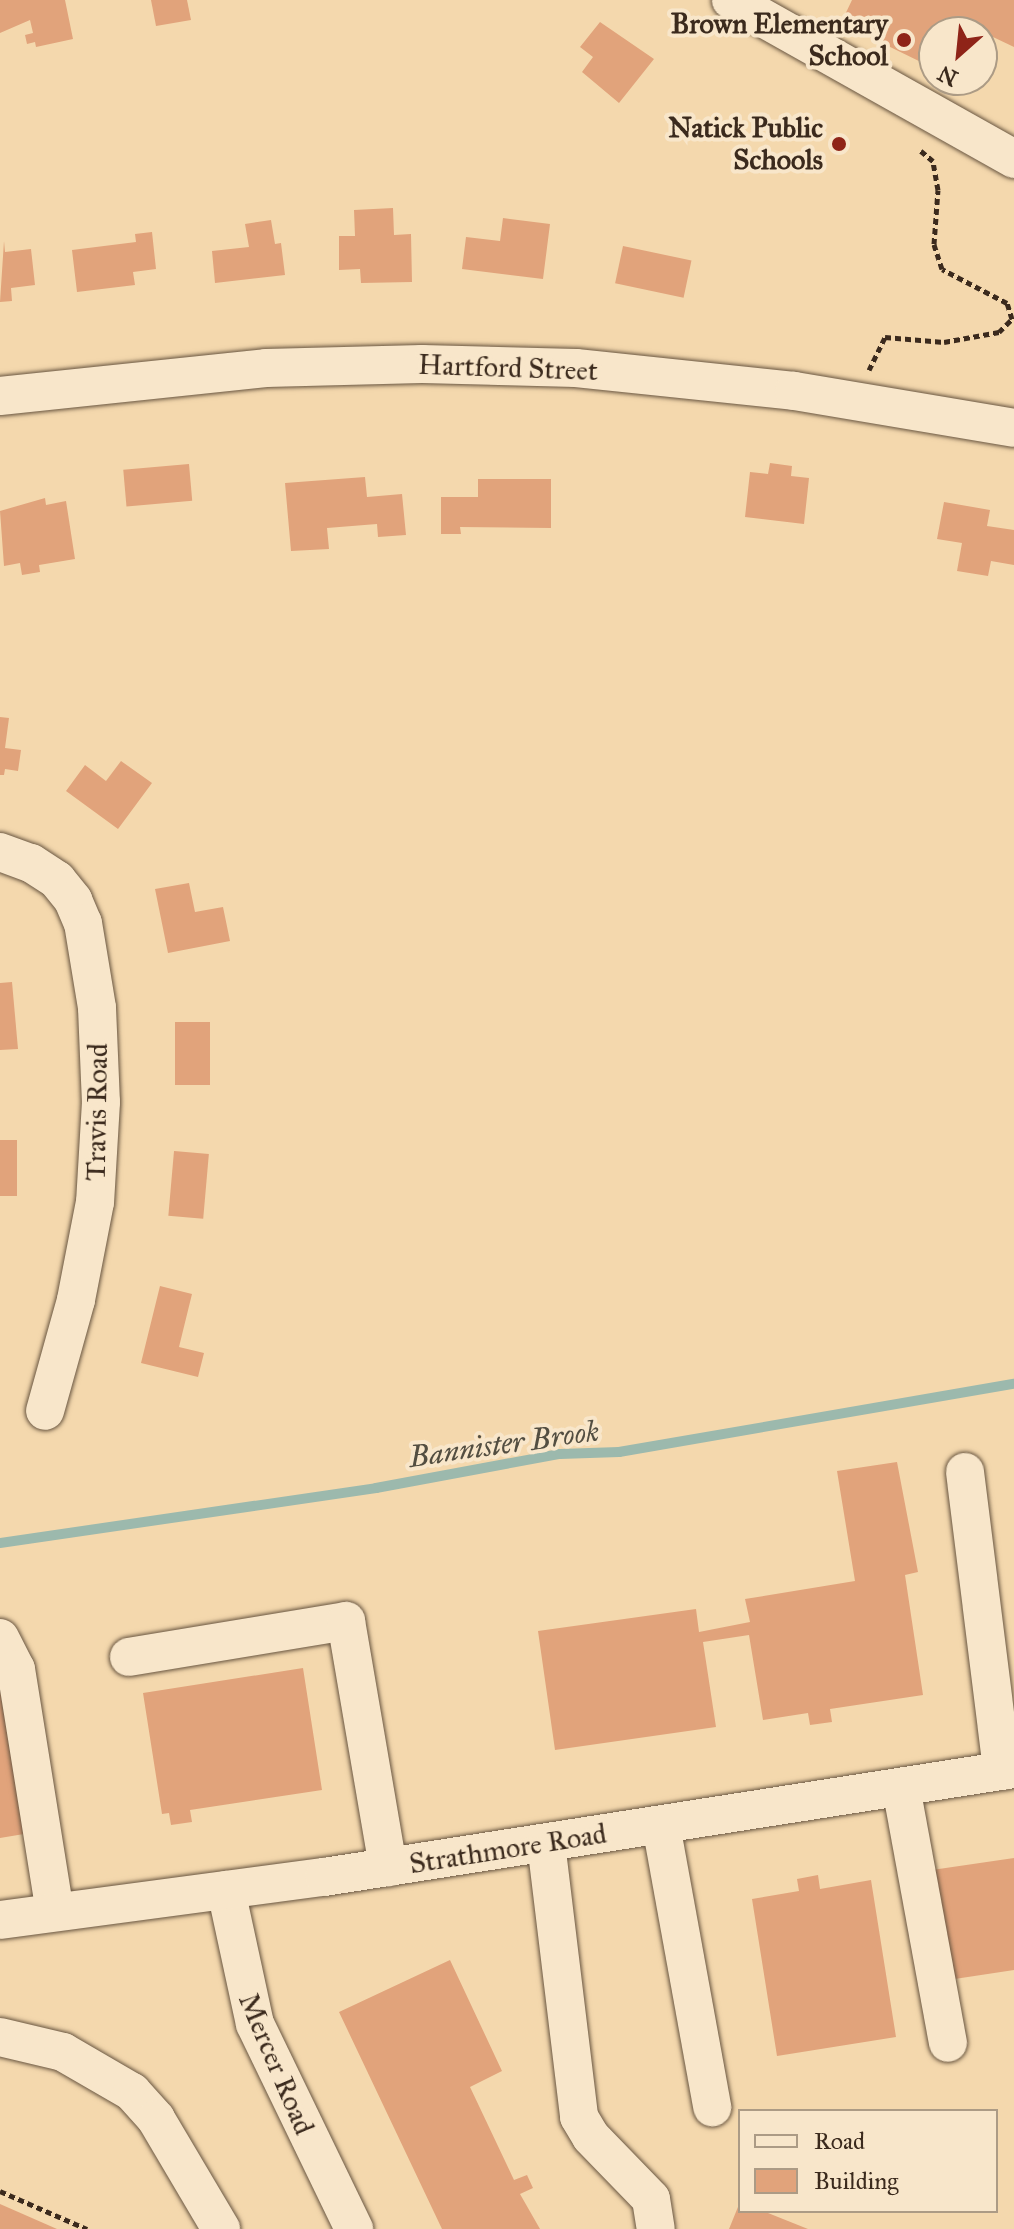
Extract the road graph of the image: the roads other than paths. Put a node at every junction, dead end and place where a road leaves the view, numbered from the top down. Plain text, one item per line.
1 (731, 0) edge
2 (1014, 159) edge
3 (0, 396) edge
4 (1014, 428) edge
5 (0, 852) edge
6 (45, 1411) dead end
7 (965, 1472) dead end
8 (0, 1638) edge
9 (129, 1657) dead end
10 (1008, 1770) edge
11 (901, 1787) junction
12 (661, 1825) junction
13 (546, 1843) junction
14 (388, 1867) junction
15 (226, 1890) junction
16 (55, 1912) junction
17 (0, 1920) edge
18 (0, 2037) edge
19 (948, 2043) dead end
20 (712, 2107) dead end
21 (221, 2229) edge
22 (354, 2229) edge
23 (656, 2229) edge

1 - 2 street
3 - 4 street, Hartford Street
5 - 6 street, Travis Road
7 - 10 street
8 - 16 street
9 - 14 street
10 - 11 street, Strathmore Road
11 - 12 street, Strathmore Road
11 - 19 street
12 - 13 street, Strathmore Road
12 - 20 street
13 - 14 street, Strathmore Road
13 - 23 street
14 - 15 street, Strathmore Road
15 - 16 street, Strathmore Road
15 - 22 street, Mercer Road
16 - 17 street, Strathmore Road
18 - 21 street

